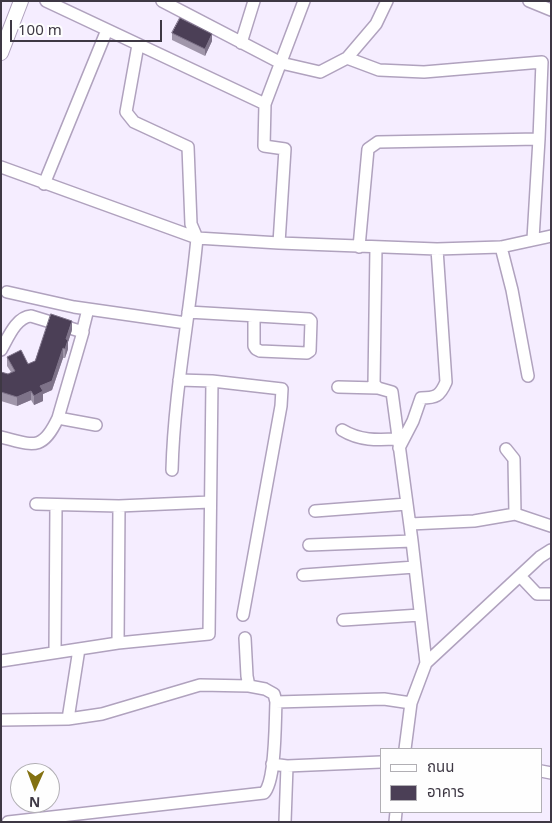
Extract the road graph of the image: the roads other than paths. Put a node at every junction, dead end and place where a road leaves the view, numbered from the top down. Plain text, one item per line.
1 (21, 1) edge
2 (46, 1) edge
3 (162, 1) edge
4 (254, 1) edge
5 (304, 1) edge
6 (388, 1) edge
7 (529, 1) edge
8 (551, 10) edge
9 (107, 30) junction
10 (241, 42) junction
11 (138, 45) junction
12 (1, 53) edge
13 (346, 58) junction
14 (281, 63) junction
15 (265, 104) junction
16 (539, 138) junction
17 (1, 167) edge
18 (44, 184) junction
19 (551, 236) edge
20 (197, 238) junction
21 (533, 239) junction
22 (279, 244) junction
23 (501, 246) junction
24 (359, 247) junction
25 (376, 247) junction
26 (437, 249) junction
27 (7, 292) dead end
28 (88, 309) junction
29 (254, 316) junction
30 (187, 317) junction
31 (83, 331) junction
32 (1, 350) edge
33 (528, 376) dead end
34 (179, 380) junction
35 (212, 381) junction
36 (338, 387) dead end
37 (378, 388) junction
38 (58, 418) junction
39 (96, 425) dead end
40 (342, 430) dead end
41 (1, 437) edge
42 (398, 444) junction
43 (506, 449) dead end
44 (172, 470) dead end
45 (210, 502) junction
46 (36, 504) dead end
47 (407, 504) junction
48 (56, 506) junction
49 (119, 506) junction
50 (315, 511) dead end
51 (515, 514) junction
52 (410, 524) junction
53 (551, 526) edge
54 (412, 541) junction
55 (309, 545) dead end
56 (551, 550) edge
57 (415, 568) junction
58 (303, 576) dead end
59 (520, 576) junction
60 (551, 594) edge
61 (243, 615) dead end
62 (420, 615) junction
63 (343, 620) dead end
64 (245, 638) dead end
65 (118, 643) junction
66 (79, 649) junction
67 (55, 652) junction
68 (1, 661) edge
69 (426, 663) junction
70 (249, 686) junction
71 (276, 702) junction
72 (411, 703) junction
73 (68, 719) junction
74 (1, 720) edge
75 (405, 748) edge
76 (380, 762) edge
77 (272, 764) junction
78 (287, 766) junction
79 (8, 822) edge
80 (285, 822) edge

1 - 12 main road
2 - 9 street
3 - 10 street
4 - 10 street
5 - 14 street
6 - 13 street
7 - 8 street
9 - 11 street
9 - 18 street
10 - 14 street
11 - 15 street
11 - 20 street
13 - 14 street
13 - 16 street
14 - 15 street
15 - 22 street
16 - 21 street
16 - 24 street
17 - 18 street
18 - 20 street
19 - 21 street
20 - 22 street
20 - 30 street
21 - 23 street
22 - 24 street
23 - 26 street
23 - 33 street
24 - 25 street
25 - 26 street
25 - 37 street
26 - 42 street
27 - 28 street
28 - 30 street
28 - 31 street
29 - 29 street
29 - 30 street
30 - 34 street
31 - 32 street
31 - 38 street
34 - 35 street
34 - 44 street
35 - 45 street
35 - 61 street
36 - 37 street
37 - 42 street
38 - 39 street
38 - 41 street
40 - 42 street
42 - 47 street
43 - 51 street
45 - 49 street
45 - 65 street
46 - 48 street
47 - 50 street
47 - 52 street
48 - 49 street
48 - 67 street
49 - 65 street
51 - 52 street
51 - 53 street
52 - 54 street
54 - 55 street
54 - 57 street
56 - 59 street
57 - 58 street
57 - 62 street
59 - 60 street
59 - 69 street
62 - 63 street
62 - 69 street
64 - 70 street
65 - 66 street
66 - 67 street
66 - 73 street
67 - 68 street
69 - 72 street
70 - 71 street
70 - 73 street
71 - 72 street
71 - 77 street
72 - 75 street
73 - 74 street
76 - 78 street
77 - 78 street
77 - 79 street
78 - 80 street

